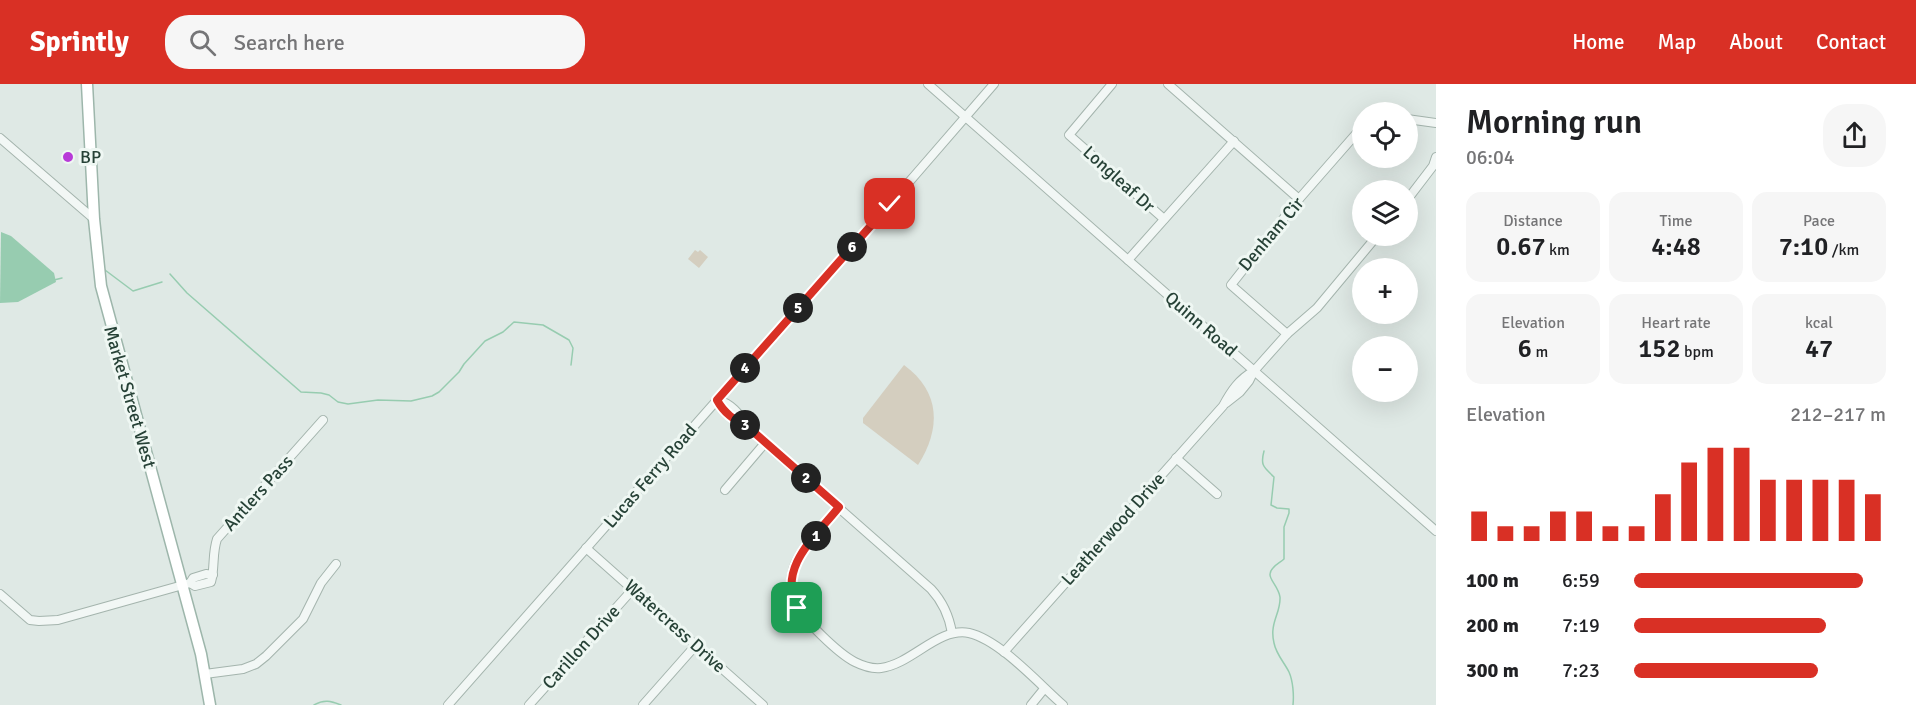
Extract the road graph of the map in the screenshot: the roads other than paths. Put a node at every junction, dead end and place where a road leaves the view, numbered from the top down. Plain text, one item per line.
1 (87, 84) edge
2 (928, 84) edge
3 (993, 84) edge
4 (1112, 84) edge
5 (1168, 84) edge
6 (967, 116) junction
7 (1418, 121) edge
8 (1436, 123) edge
9 (0, 138) edge
10 (1352, 138) edge
11 (1234, 141) junction
12 (1436, 157) edge
13 (1418, 186) edge
14 (1299, 199) junction
15 (94, 219) junction
16 (1164, 219) junction
17 (1369, 246) edge
18 (1128, 260) junction
19 (1287, 334) junction
20 (1254, 371) junction
21 (717, 400) junction
22 (323, 420) dead end
23 (765, 443) junction
24 (1176, 458) junction
25 (725, 490) dead end
26 (1217, 494) dead end
27 (839, 507) junction
28 (1436, 531) edge
29 (586, 548) junction
30 (336, 564) dead end
31 (186, 584) junction
32 (633, 589) junction
33 (0, 594) edge
34 (952, 633) junction
35 (696, 645) junction
36 (1004, 652) junction
37 (205, 674) junction
38 (1044, 689) junction
39 (761, 704) edge
40 (210, 705) edge
41 (448, 705) edge
42 (529, 705) edge
43 (643, 705) edge
44 (1031, 705) edge
45 (1063, 705) edge

1 - 15 main road, Market Street West
2 - 6 street, Quinn Road
3 - 6 street, Lucas Ferry Road
4 - 16 street, Longleaf Dr
5 - 11 street
6 - 18 street, Quinn Road
6 - 21 street, Lucas Ferry Road
7 - 8 street
9 - 15 street
10 - 14 street, Denham Cir
11 - 14 street
11 - 16 street
12 - 13 street
14 - 19 street, Denham Cir
15 - 31 main road, Market Street West
16 - 18 street
17 - 19 street
18 - 20 street, Quinn Road
19 - 20 street
20 - 24 street, Leatherwood Drive
20 - 28 street, Quinn Road
21 - 23 street
21 - 29 street, Lucas Ferry Road
22 - 31 street, Antlers Pass
23 - 25 street
23 - 27 street
24 - 26 street
24 - 36 street, Leatherwood Drive
27 - 34 street
27 - 34 street
29 - 32 street, Watercress Drive
29 - 41 street, Lucas Ferry Road
30 - 37 street
31 - 33 street, Antlers Pass
31 - 37 main road, Market Street West
32 - 35 street, Watercress Drive
32 - 42 street, Carillon Drive
34 - 36 street
35 - 39 street, Watercress Drive
35 - 43 street
36 - 38 street
37 - 40 main road, Market Street West
38 - 44 street
38 - 45 street

